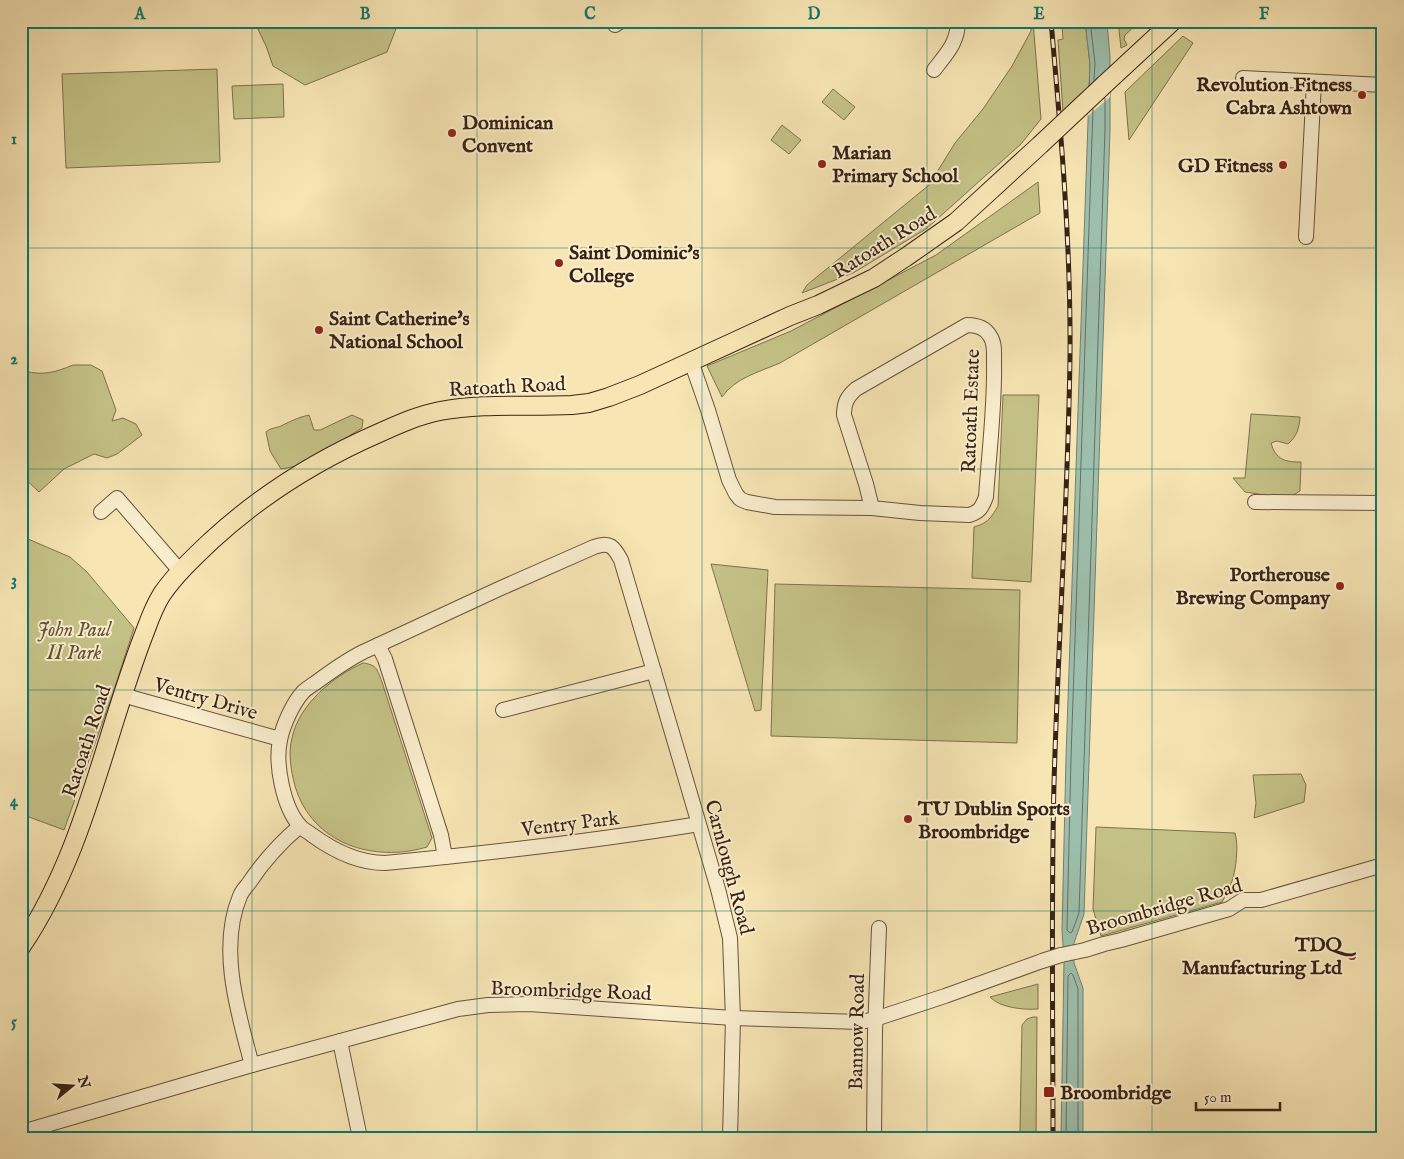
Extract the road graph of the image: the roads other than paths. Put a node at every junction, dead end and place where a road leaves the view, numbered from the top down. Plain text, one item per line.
1 (958, 21) edge
2 (1173, 21) edge
3 (934, 70) dead end
4 (1242, 78) dead end
5 (1314, 82) junction
6 (1383, 85) edge
7 (1306, 237) dead end
8 (691, 361) junction
9 (1255, 502) dead end
10 (1383, 502) edge
11 (872, 508) junction
12 (101, 512) dead end
13 (609, 545) joint
14 (180, 571) junction
15 (378, 645) junction
16 (654, 671) junction
17 (122, 694) junction
18 (503, 710) dead end
19 (280, 739) junction
20 (699, 824) junction
21 (300, 826) junction
22 (445, 857) junction
23 (1383, 865) edge
24 (879, 928) dead end
25 (21, 947) edge
26 (733, 1018) junction
27 (875, 1019) junction
28 (340, 1042) junction
29 (252, 1065) junction
30 (22, 1133) edge
31 (360, 1138) edge
32 (730, 1138) edge
33 (874, 1138) edge

1 - 3 street
2 - 8 main road, Ratoath Road, bridge
4 - 5 street
5 - 6 street
5 - 7 street
8 - 11 street, Ratoath Estate
8 - 14 main road, Ratoath Road
9 - 10 street
11 - 11 street, Ratoath Estate
12 - 14 street
13 - 15 street, Ventry Park
13 - 16 street, Carnlough Road
14 - 17 main road, Ratoath Road
15 - 19 street, Ventry Park
15 - 22 street
16 - 18 street
16 - 20 street, Carnlough Road
17 - 19 street, Ventry Drive
17 - 25 main road, Ratoath Road
19 - 21 street, Ventry Park
20 - 22 street, Ventry Park
20 - 26 street, Carnlough Road
21 - 22 street, Ventry Park
21 - 29 street
23 - 27 street, Broombridge Road, bridge
24 - 27 street, Bannow Road
26 - 27 street, Broombridge Road
26 - 28 street, Broombridge Road
26 - 32 street, Carnlough Road
27 - 33 street, Bannow Road
28 - 29 street, Broombridge Road
28 - 31 street
29 - 30 street, Broombridge Road

